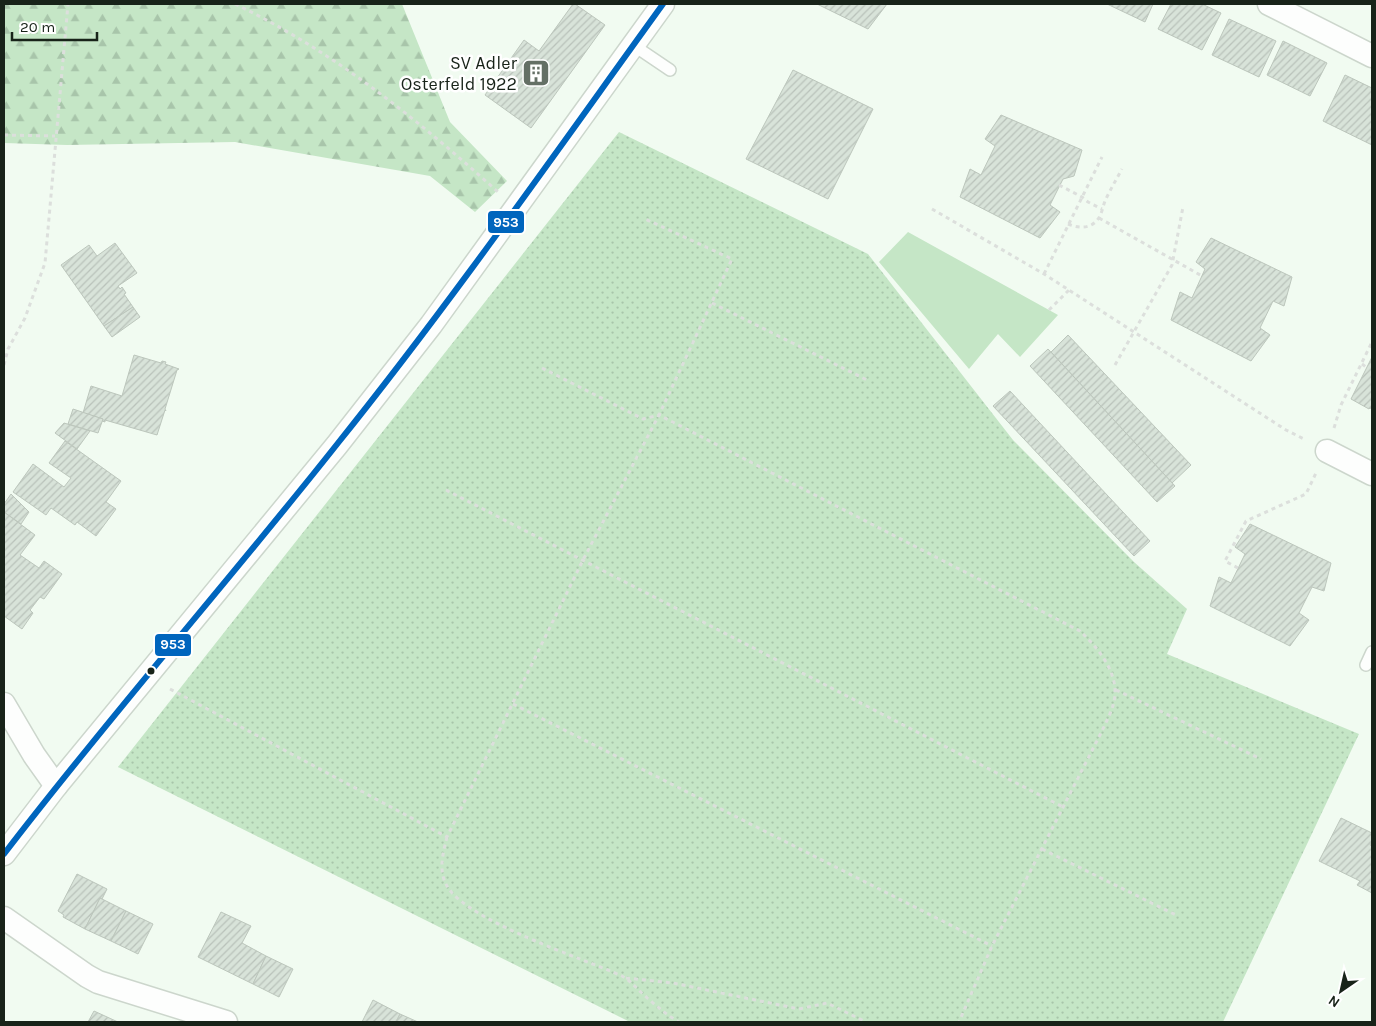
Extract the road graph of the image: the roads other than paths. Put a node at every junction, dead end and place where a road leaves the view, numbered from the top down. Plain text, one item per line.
1 (663, 4) edge
2 (1270, 4) edge
3 (634, 45) junction
4 (1372, 56) edge
5 (670, 70) dead end
6 (1327, 451) road end
7 (1372, 474) edge
8 (1372, 652) edge
9 (1366, 665) dead end
10 (4, 704) edge
11 (56, 786) junction
12 (4, 854) edge
13 (4, 918) edge
14 (226, 1022) edge

1 - 3 street
2 - 4 street
3 - 5 lane
3 - 11 street
6 - 7 street
8 - 9 lane
10 - 11 street
11 - 12 street
13 - 14 street

